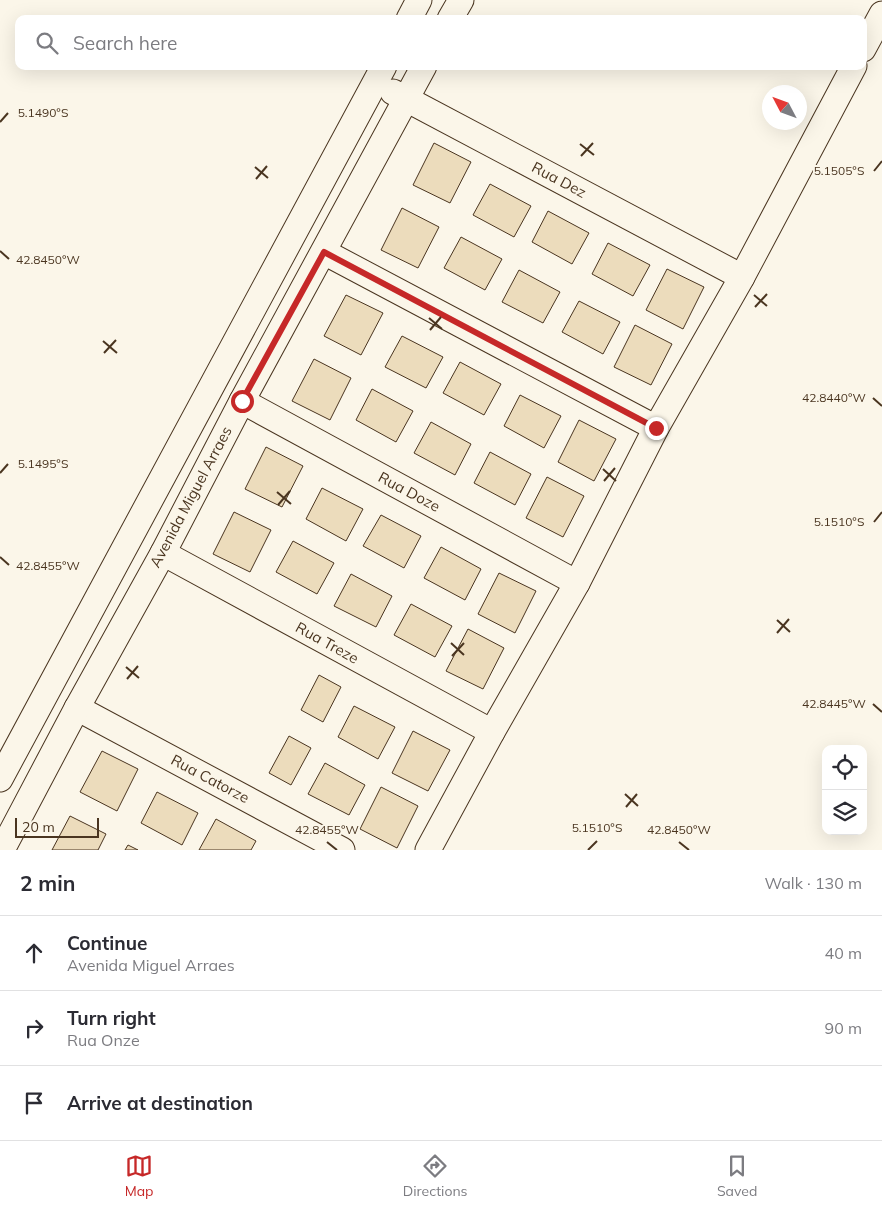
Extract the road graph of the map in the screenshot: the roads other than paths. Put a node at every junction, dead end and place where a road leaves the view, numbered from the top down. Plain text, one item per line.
1 (419, 0) edge
2 (461, 0) edge
3 (882, 14) edge
4 (411, 15) edge
5 (452, 15) edge
6 (867, 42) edge
7 (422, 70) edge
8 (852, 70) edge
9 (380, 75) edge
10 (406, 99) junction
11 (324, 252) junction
12 (742, 277) junction
13 (242, 401) junction
14 (656, 428) junction
15 (163, 553) junction
16 (577, 583) junction
17 (77, 708) junction
18 (492, 732) junction
19 (0, 780) edge
20 (2, 850) edge
21 (342, 850) edge
22 (428, 850) edge

1 - 4 street
2 - 5 street
3 - 6 street
7 - 10 street, Avenida Miguel Arraes
8 - 12 street
9 - 10 street, Rua Dez
9 - 19 street
10 - 11 street, Avenida Miguel Arraes
10 - 12 street, Rua Dez
11 - 13 street, Avenida Miguel Arraes
11 - 14 street
12 - 14 street
13 - 15 street, Avenida Miguel Arraes
13 - 16 street, Rua Doze
14 - 16 street
15 - 17 street, Avenida Miguel Arraes
15 - 18 street, Rua Treze
16 - 18 street
17 - 20 street, Avenida Miguel Arraes
17 - 21 street, Rua Catorze
18 - 22 street

